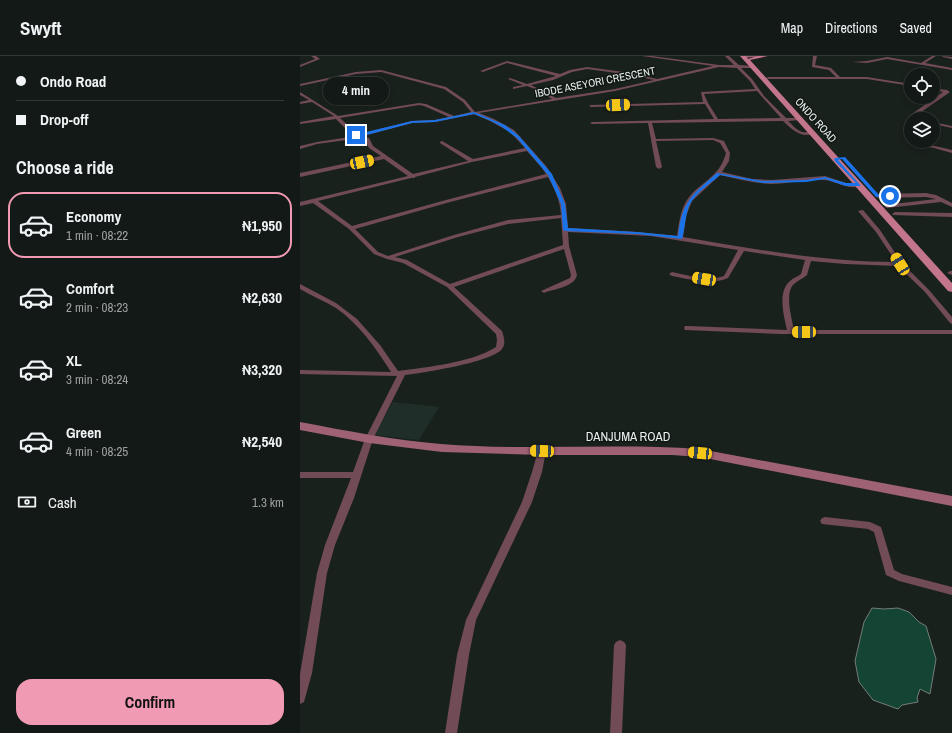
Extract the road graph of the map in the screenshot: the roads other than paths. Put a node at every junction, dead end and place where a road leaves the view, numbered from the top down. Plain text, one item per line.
1 (313, 56) edge
2 (644, 56) edge
3 (727, 56) edge
4 (760, 56) edge
5 (765, 56) edge
6 (814, 56) edge
7 (934, 56) edge
8 (944, 56) edge
9 (952, 58) edge
10 (748, 59) edge
11 (854, 62) dead end
12 (922, 64) junction
13 (300, 66) edge
14 (719, 66) junction
15 (737, 66) junction
16 (952, 69) edge
17 (482, 71) dead end
18 (558, 75) junction
19 (766, 78) junction
20 (839, 78) junction
21 (510, 79) dead end
22 (658, 80) junction
23 (751, 80) junction
24 (904, 84) edge
25 (300, 85) edge
26 (527, 85) junction
27 (514, 88) dead end
28 (758, 90) junction
29 (940, 90) edge
30 (947, 92) junction
31 (300, 93) edge
32 (952, 93) edge
33 (555, 99) junction
34 (312, 101) junction
35 (300, 103) edge
36 (706, 103) junction
37 (591, 106) dead end
38 (918, 112) edge
39 (474, 113) junction
40 (337, 117) junction
41 (454, 118) junction
42 (800, 119) junction
43 (717, 120) junction
44 (783, 120) junction
45 (650, 122) junction
46 (300, 123) edge
47 (592, 123) dead end
48 (940, 124) edge
49 (952, 127) edge
50 (813, 133) junction
51 (359, 136) junction
52 (653, 140) junction
53 (442, 142) dead end
54 (300, 148) edge
55 (938, 148) edge
56 (529, 149) junction
57 (952, 152) edge
58 (385, 157) junction
59 (839, 158) junction
60 (472, 161) junction
61 (659, 167) dead end
62 (719, 173) junction
63 (300, 175) edge
64 (413, 177) junction
65 (551, 177) junction
66 (859, 185) junction
67 (878, 196) junction
68 (941, 200) junction
69 (314, 201) junction
70 (300, 204) edge
71 (952, 204) edge
72 (888, 206) junction
73 (861, 211) dead end
74 (895, 214) junction
75 (952, 215) edge
76 (564, 216) junction
77 (351, 228) junction
78 (565, 230) junction
79 (912, 232) dead end
80 (680, 238) junction
81 (566, 246) junction
82 (742, 249) junction
83 (389, 258) junction
84 (808, 259) junction
85 (900, 264) junction
86 (672, 274) dead end
87 (449, 286) junction
88 (952, 288) edge
89 (302, 289) edge
90 (544, 291) dead end
91 (952, 322) edge
92 (688, 328) dead end
93 (791, 332) junction
94 (952, 332) edge
95 (300, 372) edge
96 (399, 374) junction
97 (300, 426) edge
98 (369, 439) junction
99 (542, 451) junction
100 (300, 475) edge
101 (356, 475) junction
102 (952, 501) edge
103 (825, 521) dead end
104 (952, 591) edge
105 (620, 645) dead end
106 (300, 698) edge
107 (451, 733) edge
108 (616, 733) edge

1 - 13 street
2 - 14 street
3 - 15 street
4 - 10 street
5 - 10 main road
6 - 20 street
7 - 12 street
8 - 9 street
10 - 15 street
10 - 19 main road, ONDO ROAD
11 - 12 street
12 - 16 street
14 - 15 street
14 - 22 street, IBODE ASEYORI CRESCENT
15 - 23 street
17 - 18 street
18 - 22 street
18 - 26 street
19 - 20 street
19 - 23 street
19 - 42 main road, ONDO ROAD
19 - 59 main road, ONDO ROAD
20 - 24 street
21 - 26 street
22 - 33 street, IBODE ASEYORI CRESCENT
23 - 28 street
25 - 39 street
26 - 27 street
26 - 33 street
28 - 36 street
28 - 44 street
29 - 30 street
30 - 32 street
30 - 38 street
31 - 34 street
33 - 39 street, IBODE ASEYORI CRESCENT
34 - 35 street
34 - 40 street
36 - 37 street
36 - 43 street
39 - 41 street, IBODE ASEYORI CRESCENT
39 - 56 street
40 - 41 street
40 - 46 street
40 - 51 street
41 - 51 street, IBODE ASEYORI CRESCENT
42 - 44 street
42 - 50 main road, ONDO ROAD
43 - 44 street
43 - 45 street
44 - 50 street
45 - 47 street
45 - 52 street
48 - 49 street
50 - 59 main road, ONDO ROAD
51 - 54 street, IBODE ASEYORI CRESCENT
51 - 58 street
52 - 61 street
52 - 62 street
53 - 60 street
55 - 57 street
56 - 60 street
56 - 65 street
58 - 63 street
58 - 64 street
59 - 66 main road, ONDO ROAD
59 - 67 main road, ONDO ROAD
60 - 64 street
62 - 66 street
62 - 80 street
64 - 69 street
65 - 76 street
65 - 77 street
66 - 88 main road, ONDO ROAD
67 - 68 street
67 - 72 main road, ONDO ROAD
68 - 71 street
68 - 72 street
69 - 70 street
69 - 77 street
72 - 74 main road, ONDO ROAD
73 - 85 street
74 - 75 street
74 - 79 main road, ONDO ROAD
76 - 78 street
76 - 83 street
77 - 83 street
78 - 80 street
78 - 81 street
80 - 82 street
81 - 87 street
81 - 90 street
82 - 84 street
82 - 86 street
83 - 87 street
84 - 85 street
84 - 93 street
85 - 91 street
87 - 96 street
89 - 96 street
92 - 93 street
93 - 94 street
95 - 96 street
96 - 98 street
97 - 98 street, DANJUMA ROAD
98 - 99 street, DANJUMA ROAD
98 - 101 street
99 - 102 street, DANJUMA ROAD
99 - 107 street
100 - 101 street
101 - 106 street
103 - 104 street
105 - 108 street

